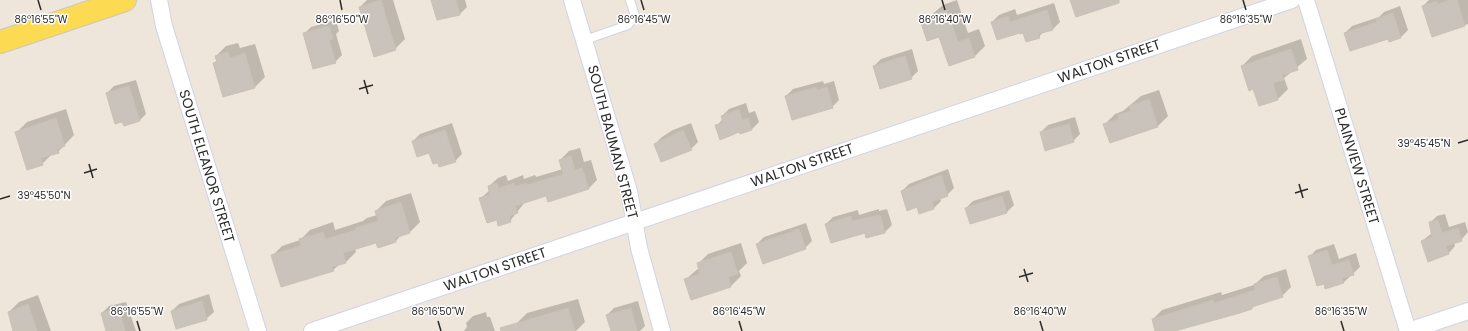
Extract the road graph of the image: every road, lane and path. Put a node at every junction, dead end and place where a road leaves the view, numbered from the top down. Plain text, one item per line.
1 (125, 0) edge
2 (159, 0) edge
3 (572, 0) edge
4 (630, 0) edge
5 (1292, 0) edge
6 (1306, 0) edge
7 (585, 40) junction
8 (0, 42) edge
9 (634, 221) junction
10 (1468, 311) edge
11 (258, 331) edge
12 (312, 331) edge
13 (662, 331) edge
14 (1408, 331) edge

1 - 8 main road
2 - 11 street, SOUTH ELEANOR STREET
3 - 7 street, SOUTH BAUMAN STREET
4 - 7 lane
5 - 9 street, WALTON STREET
6 - 14 street, PLAINVIEW STREET
7 - 9 street, SOUTH BAUMAN STREET
9 - 12 street, WALTON STREET
9 - 13 street, SOUTH BAUMAN STREET
10 - 14 street

